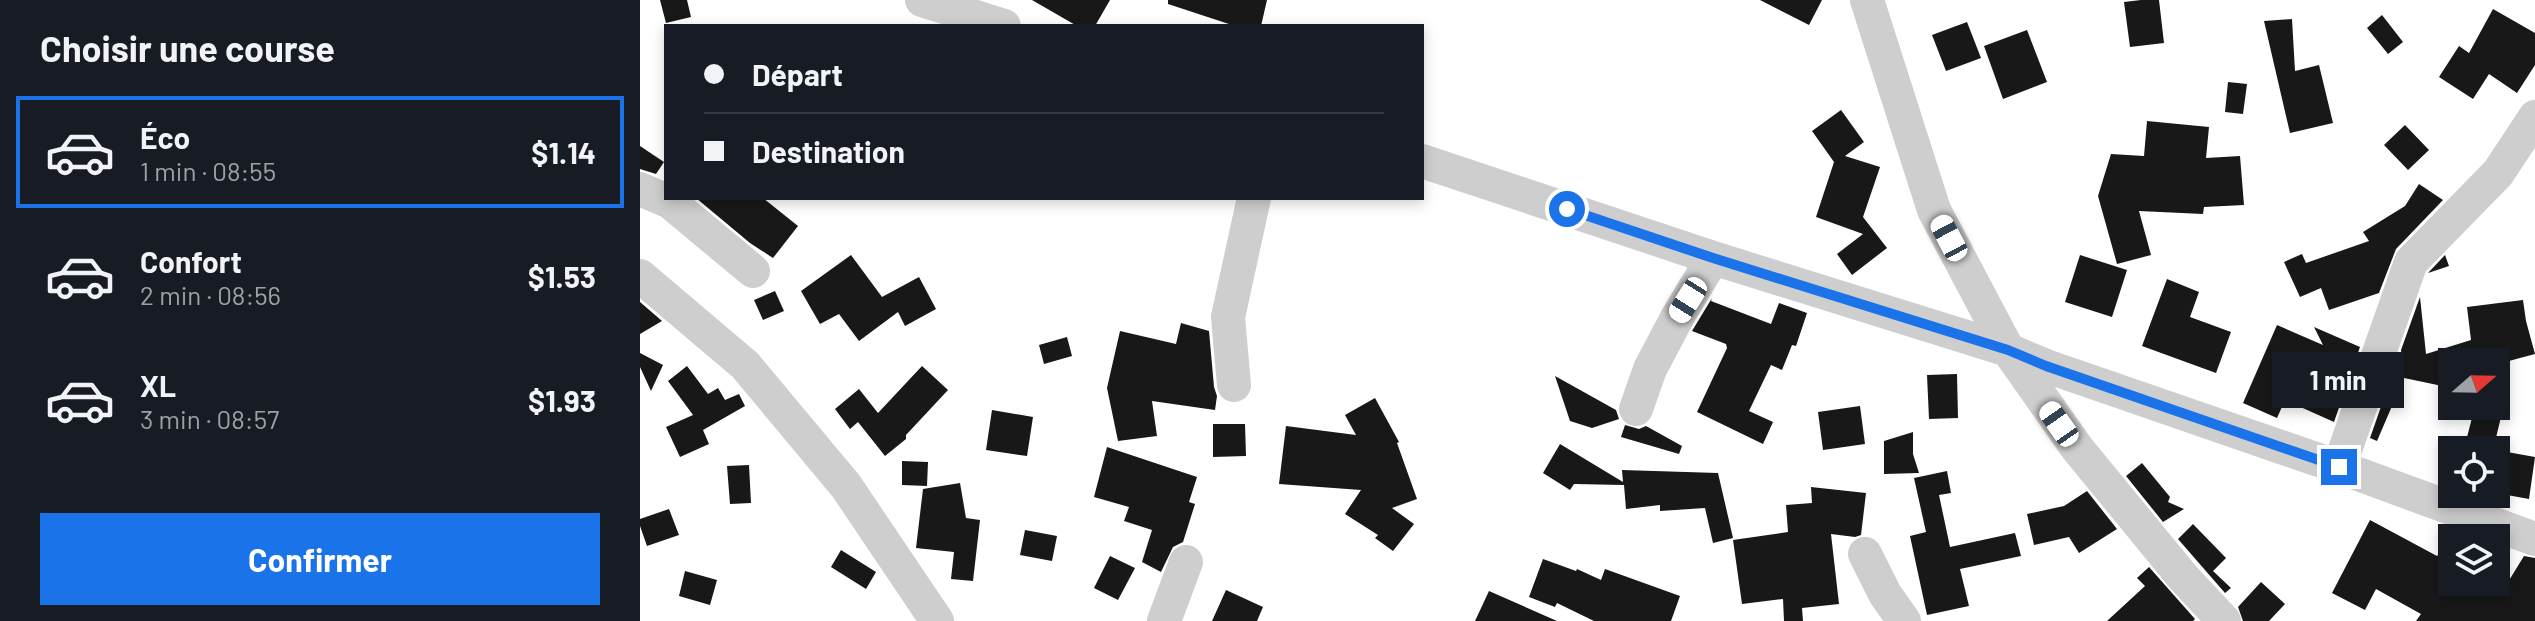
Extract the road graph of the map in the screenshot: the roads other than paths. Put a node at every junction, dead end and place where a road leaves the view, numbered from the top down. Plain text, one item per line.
1 (922, 0) edge
2 (1867, 0) edge
3 (998, 24) edge
4 (2535, 117) edge
5 (1424, 162) edge
6 (640, 189) edge
7 (664, 199) edge
8 (665, 200) edge
9 (1254, 200) edge
10 (1713, 258) junction
11 (753, 271) dead end
12 (640, 276) edge
13 (2008, 350) junction
14 (1234, 385) dead end
15 (1636, 409) dead end
16 (2339, 467) junction
17 (2535, 539) edge
18 (1865, 554) dead end
19 (1186, 562) dead end
20 (937, 621) edge
21 (1164, 621) edge
22 (1904, 621) edge
23 (2224, 621) edge

1 - 3 street
2 - 13 street
4 - 16 street
5 - 10 street
6 - 7 street
8 - 11 street
9 - 14 street
10 - 13 street
10 - 15 street
12 - 20 street
13 - 16 street
13 - 23 street
16 - 17 street
18 - 22 street
19 - 21 street

